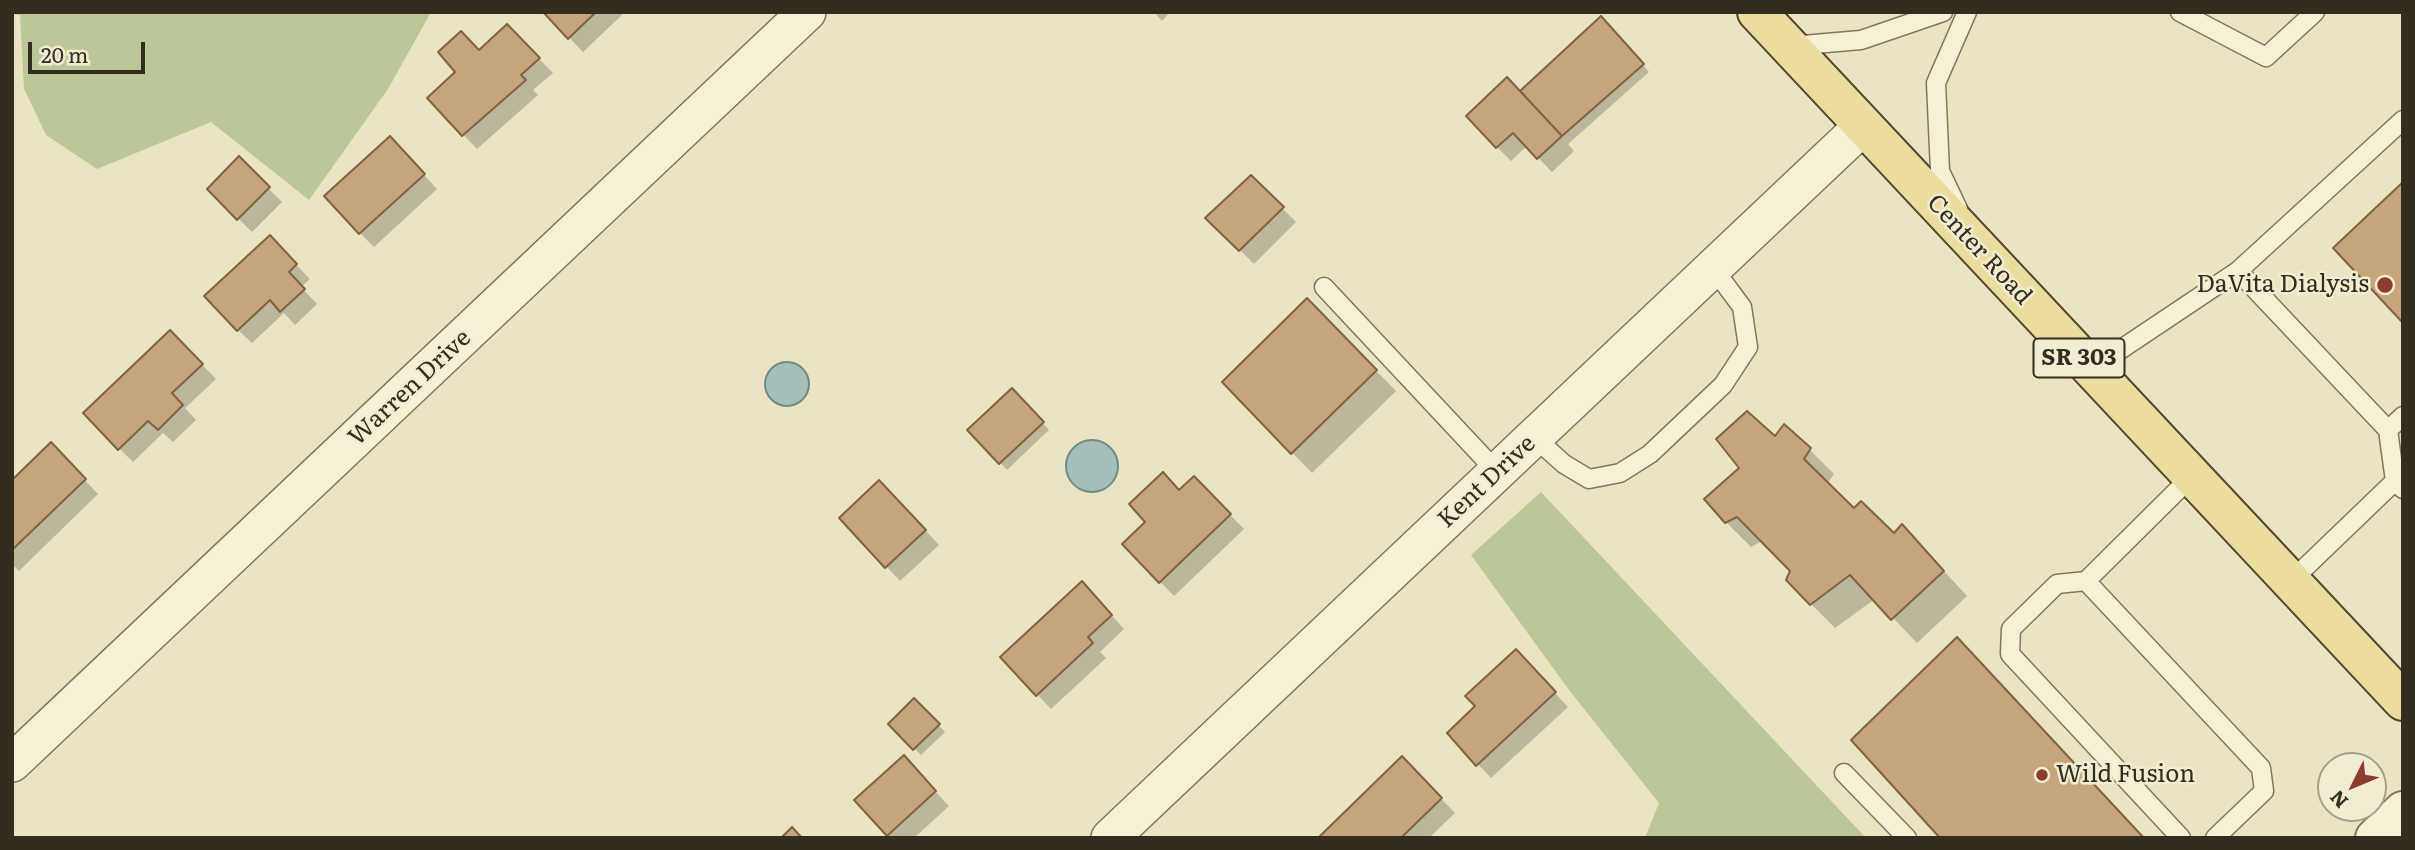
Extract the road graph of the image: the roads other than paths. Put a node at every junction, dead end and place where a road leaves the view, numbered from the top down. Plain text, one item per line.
1 (807, 12) edge
2 (1943, 12) edge
3 (1968, 12) edge
4 (2180, 12) edge
5 (2315, 12) edge
6 (1768, 22) edge
7 (2403, 120) edge
8 (1863, 126) junction
9 (1976, 247) junction
10 (1713, 268) junction
11 (2238, 271) junction
12 (1324, 287) dead end
13 (2090, 370) junction
14 (2403, 416) edge
15 (2388, 430) junction
16 (1534, 437) junction
17 (1497, 472) junction
18 (2192, 476) junction
19 (2400, 483) edge
20 (2086, 581) junction
21 (2291, 581) junction
22 (2403, 701) edge
23 (12, 764) edge
24 (1844, 773) dead end
25 (2403, 811) edge
26 (1110, 838) edge
27 (1907, 838) edge
28 (2181, 838) edge
29 (2215, 838) edge
30 (2375, 838) edge

1 - 23 street, Warren Drive
2 - 6 lane
3 - 9 lane
4 - 5 lane
6 - 8 main road, Center Road / SR 303
7 - 11 lane
8 - 9 main road, Center Road / SR 303
8 - 10 street, Kent Drive
9 - 13 main road, Center Road / SR 303
10 - 16 street, Kent Drive
10 - 16 lane
11 - 13 lane
11 - 15 lane
12 - 17 lane
13 - 18 main road, Center Road / SR 303
14 - 15 lane
15 - 19 lane
16 - 17 street, Kent Drive
17 - 26 street, Kent Drive
18 - 20 lane
18 - 21 main road, Center Road / SR 303
19 - 21 lane
20 - 28 lane
20 - 29 lane
21 - 22 main road, Center Road / SR 303
24 - 27 lane
25 - 30 street

